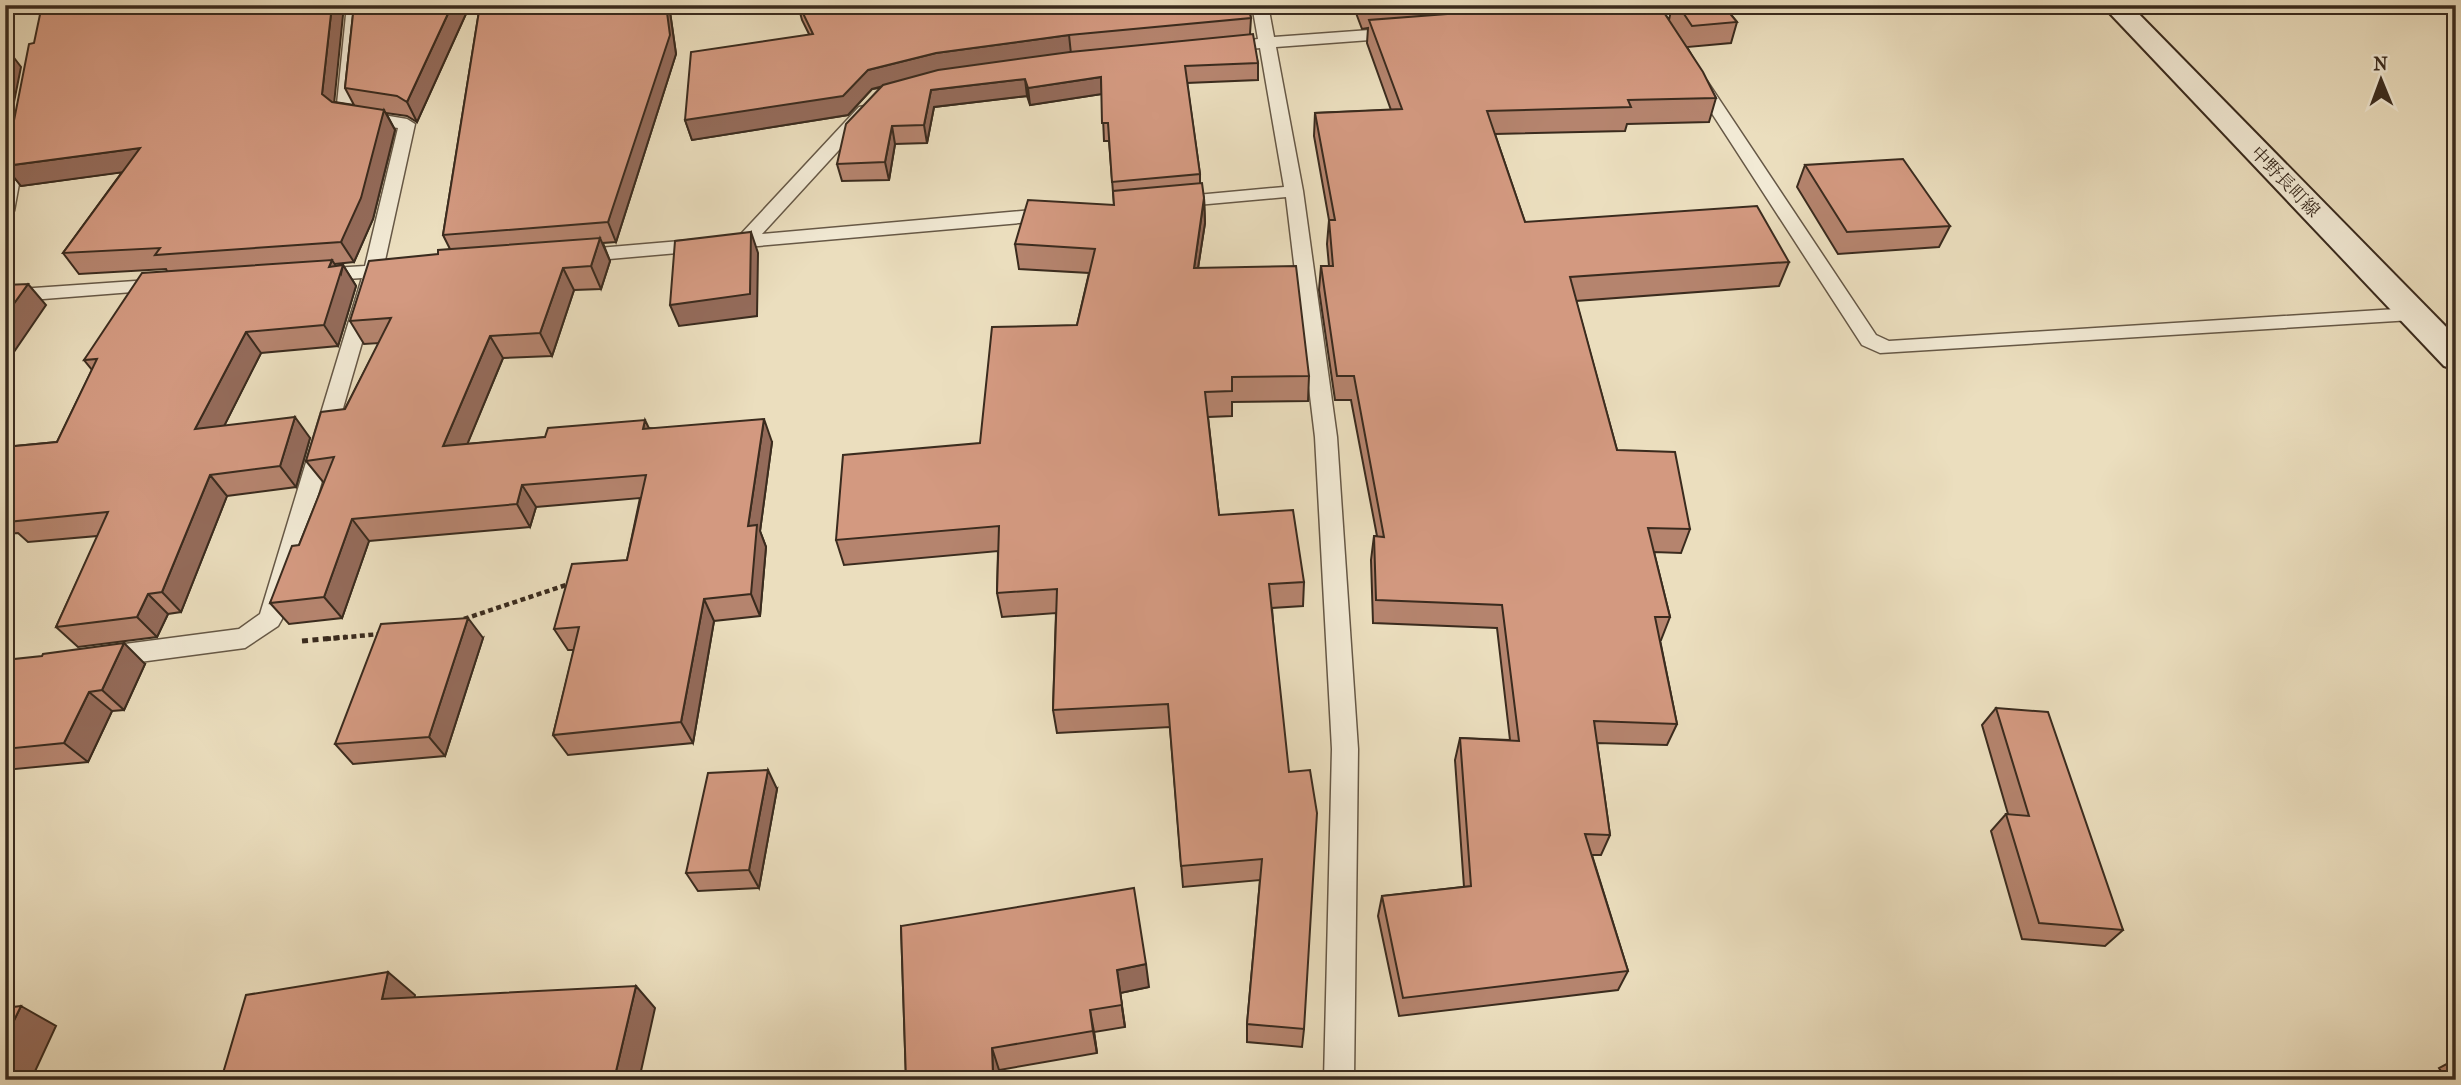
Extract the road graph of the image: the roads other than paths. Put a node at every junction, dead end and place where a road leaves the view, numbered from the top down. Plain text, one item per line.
1 (355, 5) edge
2 (1260, 5) edge
3 (1734, 5) edge
4 (2115, 5) edge
5 (1655, 15) edge
6 (1613, 18) edge
7 (1418, 32) edge
8 (1265, 43) junction
9 (1237, 45) edge
10 (1686, 61) edge
11 (879, 96) edge
12 (20, 129) edge
13 (1294, 191) junction
14 (1157, 204) edge
15 (5, 211) edge
16 (1074, 212) edge
17 (744, 242) junction
18 (552, 258) edge
19 (414, 269) edge
20 (373, 272) junction
21 (291, 277) edge
22 (182, 284) edge
23 (5, 296) edge
24 (2412, 314) junction
25 (2456, 358) edge
26 (85, 659) edge
27 (1339, 1080) edge

1 - 20 lane
2 - 8 lane
3 - 5 lane
4 - 24 main road, 中野長町線
5 - 6 lane
7 - 8 lane
8 - 9 lane
8 - 13 lane
10 - 24 lane
11 - 17 lane
12 - 15 lane
13 - 14 lane
13 - 27 lane
16 - 17 lane
17 - 18 lane
19 - 20 lane
20 - 21 lane
20 - 26 lane
22 - 23 lane
24 - 25 main road, 中野長町線

